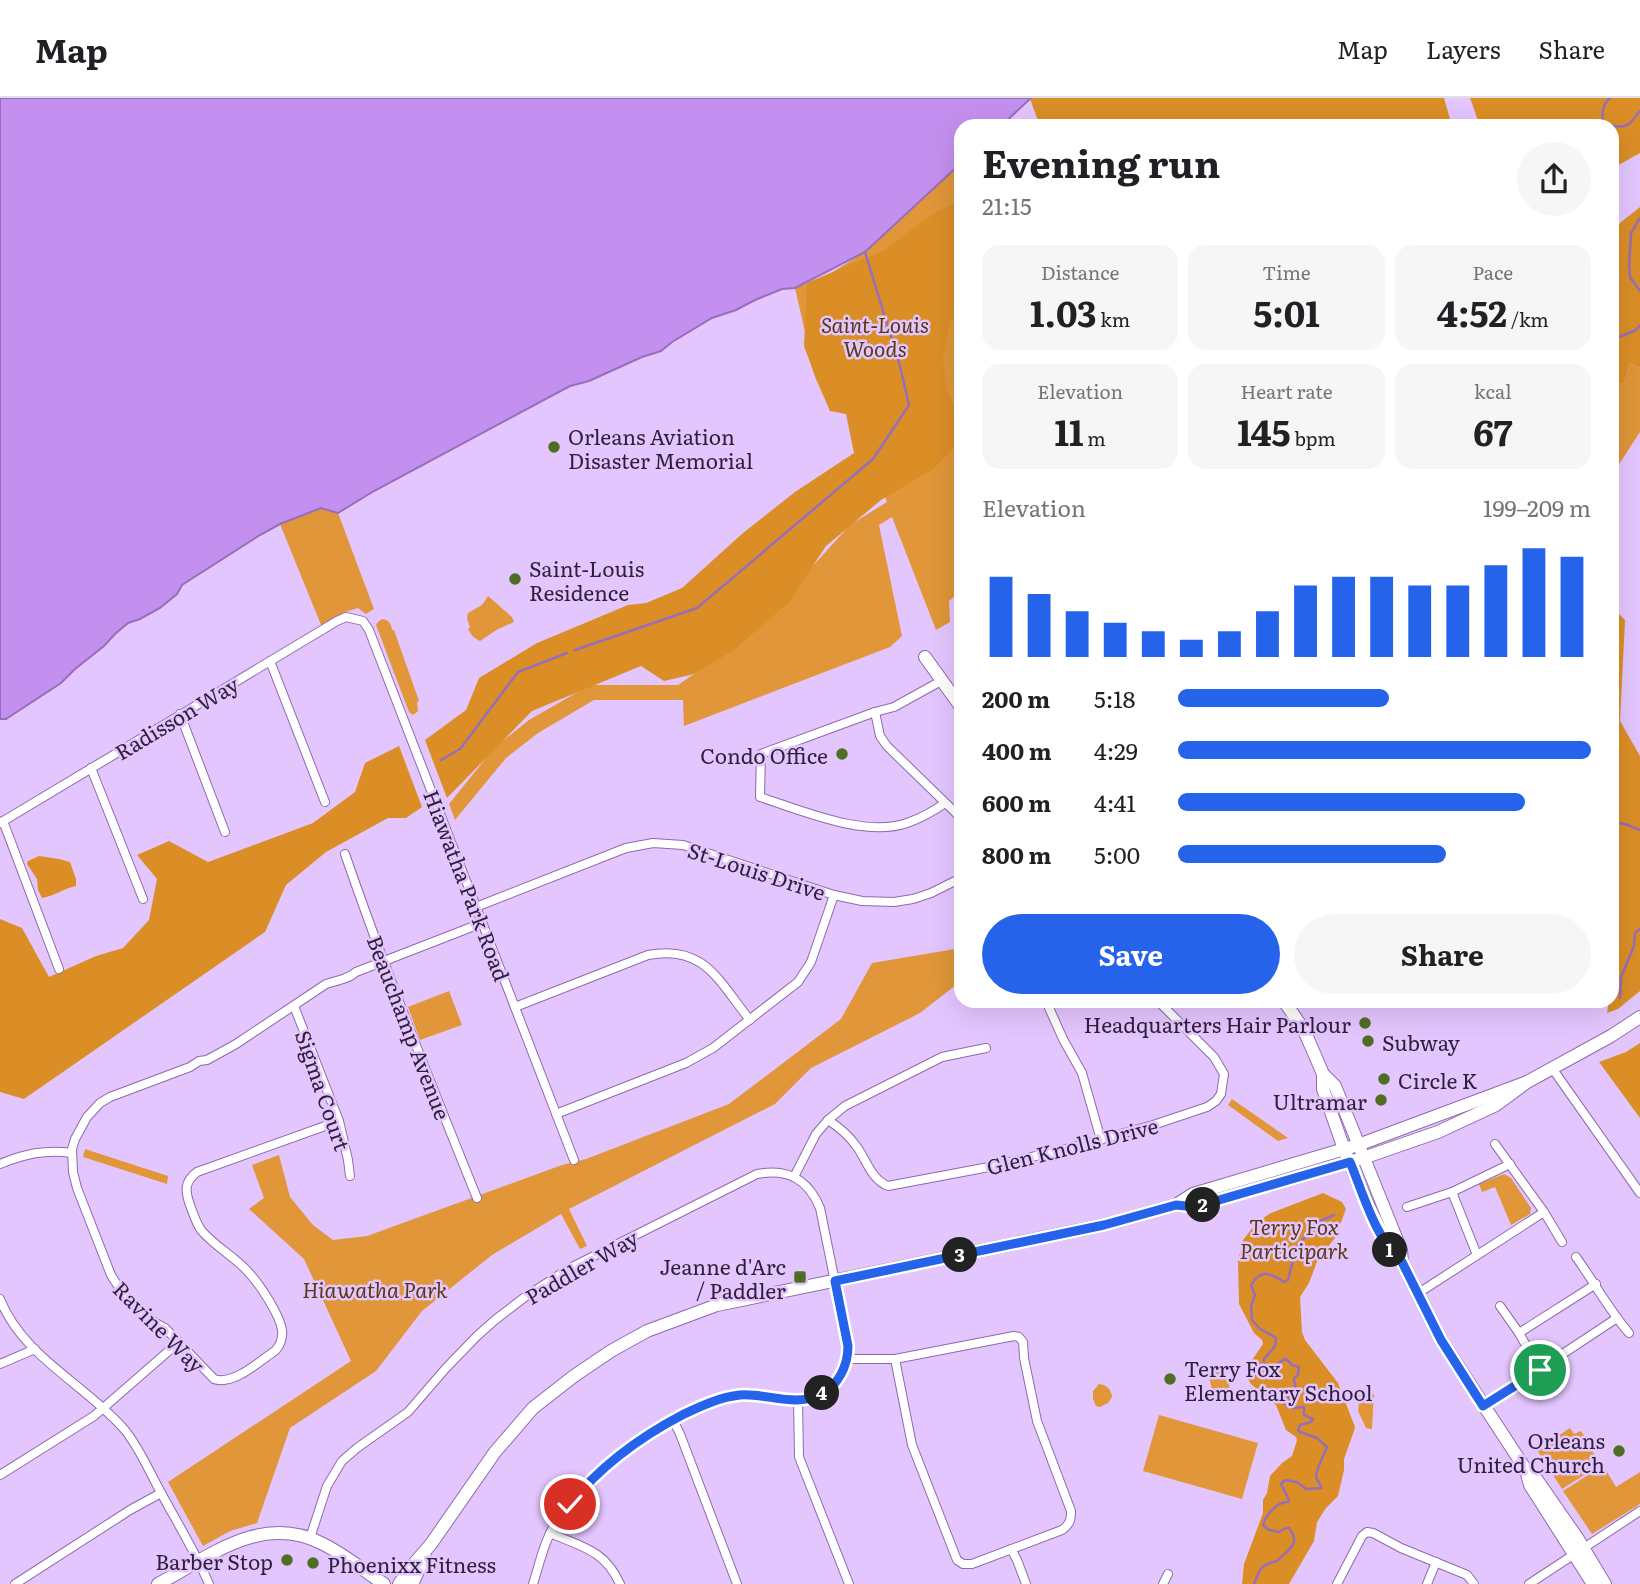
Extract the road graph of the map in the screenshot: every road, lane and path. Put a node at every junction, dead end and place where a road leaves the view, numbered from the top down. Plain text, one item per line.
1 (354, 618) joint
2 (925, 657) dead end
3 (270, 662) junction
4 (941, 681) junction
5 (954, 698) edge
6 (875, 712) junction
7 (180, 714) junction
8 (92, 768) junction
9 (325, 802) dead end
10 (945, 803) junction
11 (954, 811) edge
12 (1, 822) edge
13 (225, 832) dead end
14 (345, 854) dead end
15 (954, 882) edge
16 (834, 895) junction
17 (143, 900) dead end
18 (476, 906) junction
19 (482, 923) junction
20 (385, 961) junction
21 (59, 969) dead end
22 (294, 1006) junction
23 (514, 1007) junction
24 (1049, 1008) edge
25 (1165, 1008) edge
26 (1289, 1008) edge
27 (1640, 1017) edge
28 (750, 1020) junction
29 (986, 1048) dead end
30 (1552, 1068) junction
31 (1323, 1074) junction
32 (1527, 1082) junction
33 (556, 1114) junction
34 (828, 1120) junction
35 (339, 1121) junction
36 (1101, 1140) junction
37 (1495, 1144) dead end
38 (1359, 1145) junction
39 (1344, 1149) junction
40 (72, 1153) junction
41 (574, 1160) dead end
42 (1356, 1160) junction
43 (0, 1164) edge
44 (1510, 1164) junction
45 (350, 1176) dead end
46 (794, 1177) junction
47 (1452, 1192) junction
48 (1640, 1193) edge
49 (477, 1198) dead end
50 (1176, 1205) junction
51 (1407, 1207) dead end
52 (1544, 1212) junction
53 (1562, 1242) dead end
54 (1477, 1255) junction
55 (1576, 1257) dead end
56 (835, 1281) junction
57 (1596, 1284) junction
58 (1417, 1294) junction
59 (0, 1299) edge
60 (1500, 1306) dead end
61 (1616, 1318) junction
62 (1519, 1333) junction
63 (1629, 1333) dead end
64 (179, 1342) junction
65 (35, 1349) junction
66 (847, 1359) junction
67 (895, 1359) junction
68 (0, 1364) edge
69 (1540, 1370) junction
70 (798, 1400) junction
71 (1483, 1406) junction
72 (102, 1409) junction
73 (673, 1420) junction
74 (0, 1475) edge
75 (161, 1493) junction
76 (1640, 1511) edge
77 (550, 1533) junction
78 (310, 1538) junction
79 (431, 1544) junction
80 (1011, 1549) junction
81 (1580, 1552) junction
82 (199, 1562) junction
83 (1436, 1562) junction
84 (1168, 1574) dead end
85 (15, 1584) edge
86 (158, 1584) edge
87 (209, 1584) edge
88 (384, 1584) edge
89 (399, 1584) edge
90 (412, 1584) edge
91 (533, 1584) edge
92 (620, 1584) edge
93 (737, 1584) edge
94 (849, 1584) edge
95 (1026, 1584) edge
96 (1163, 1584) edge
97 (1337, 1584) edge
98 (1427, 1584) edge
99 (1474, 1584) edge
100 (1529, 1584) edge
101 (1593, 1584) edge
102 (1605, 1584) edge

1 - 3 street, Radisson Way
1 - 18 street, Hiawatha Park Road
2 - 4 main road
3 - 7 street, Radisson Way
3 - 9 street
4 - 5 main road
4 - 6 street
6 - 10 street
6 - 10 street
7 - 8 street, Radisson Way
7 - 13 street
8 - 12 street, Radisson Way
8 - 17 street
10 - 11 street
12 - 21 street
14 - 20 street, Beauchamp Avenue
15 - 16 street, St-Louis Drive
16 - 18 street, St-Louis Drive
16 - 28 street
18 - 19 street, Hiawatha Park Road
19 - 20 street, Ravine Way
19 - 23 street, Hiawatha Park Road
20 - 22 street, Ravine Way
20 - 49 street, Beauchamp Avenue
22 - 35 street, Sigma Court
22 - 40 street, Ravine Way
23 - 28 street
23 - 33 street, Hiawatha Park Road
24 - 36 street
25 - 36 street, Glen Knolls Drive
26 - 31 main road
27 - 30 main road
28 - 33 street
29 - 34 street
30 - 32 main road
30 - 48 street
31 - 38 main road
31 - 39 main road
32 - 38 main road
32 - 42 main road
33 - 41 street, Hiawatha Park Road
34 - 36 street, Glen Knolls Drive
34 - 46 street
35 - 45 street, Sigma Court
35 - 64 street, Ravine Way
37 - 44 street
38 - 39 main road
38 - 42 main road
39 - 42 main road
39 - 50 main road
40 - 43 street
40 - 64 street, Ravine Way
42 - 50 main road
42 - 58 main road
44 - 47 street
44 - 52 street
46 - 56 street
46 - 78 street, Paddler Way
47 - 51 street
47 - 54 street
50 - 56 main road
52 - 53 street
52 - 54 street
54 - 58 street
55 - 57 street
56 - 66 street
56 - 79 main road
57 - 61 street
57 - 62 street
58 - 71 main road
59 - 65 street
60 - 62 street
61 - 63 street
61 - 69 street
62 - 69 street
64 - 72 street
65 - 68 street
65 - 72 street
66 - 67 street
66 - 70 street
67 - 80 street
67 - 80 street
69 - 71 street
70 - 73 street
70 - 94 street
71 - 81 main road
72 - 74 street
72 - 75 street
73 - 77 street
73 - 93 street
75 - 82 street
75 - 85 street
76 - 81 street
77 - 91 street
77 - 92 street
78 - 82 main road
78 - 88 main road
79 - 89 main road
79 - 90 main road
80 - 95 street
81 - 100 street
81 - 101 main road
81 - 102 main road
82 - 86 main road
82 - 87 street
83 - 97 street
83 - 98 street
83 - 99 street
84 - 96 street

